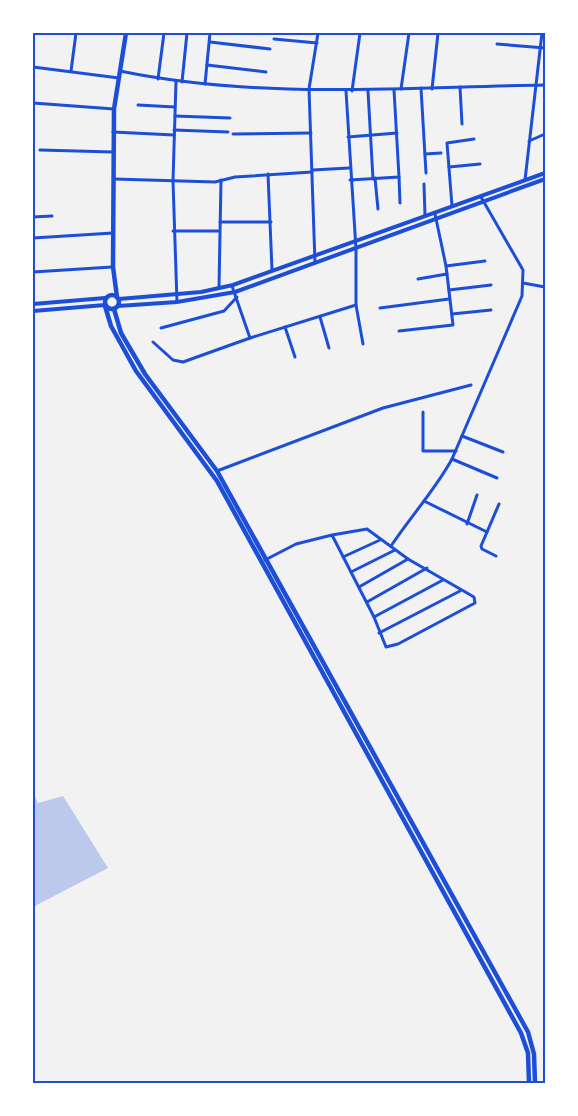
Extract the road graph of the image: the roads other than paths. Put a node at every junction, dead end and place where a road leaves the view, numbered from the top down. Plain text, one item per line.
1 (76, 33) edge
2 (126, 33) edge
3 (164, 33) edge
4 (187, 33) edge
5 (210, 33) edge
6 (318, 33) edge
7 (360, 33) edge
8 (409, 33) edge
9 (438, 33) edge
10 (542, 33) edge
11 (274, 39) dead end
12 (210, 42) junction
13 (317, 43) junction
14 (497, 44) dead end
15 (543, 48) edge
16 (270, 49) dead end
17 (207, 65) junction
18 (33, 67) edge
19 (71, 71) junction
20 (120, 71) junction
21 (266, 72) dead end
22 (119, 78) junction
23 (158, 79) junction
24 (176, 81) junction
25 (182, 82) junction
26 (205, 84) junction
27 (535, 85) junction
28 (545, 85) edge
29 (460, 87) junction
30 (421, 88) junction
31 (309, 89) junction
32 (401, 89) junction
33 (432, 89) junction
34 (394, 90) junction
35 (346, 91) junction
36 (351, 91) junction
37 (368, 91) junction
38 (33, 103) edge
39 (138, 105) dead end
40 (176, 107) junction
41 (114, 109) junction
42 (175, 116) junction
43 (230, 118) dead end
44 (462, 124) dead end
45 (174, 130) junction
46 (114, 132) junction
47 (228, 132) dead end
48 (311, 133) junction
49 (397, 133) junction
50 (233, 134) dead end
51 (545, 134) edge
52 (174, 135) junction
53 (370, 135) junction
54 (348, 137) junction
55 (474, 139) dead end
56 (529, 141) junction
57 (40, 150) dead end
58 (113, 152) junction
59 (441, 153) dead end
60 (425, 154) junction
61 (480, 164) dead end
62 (449, 167) junction
63 (349, 168) junction
64 (313, 171) junction
65 (426, 173) dead end
66 (545, 173) edge
67 (268, 174) junction
68 (399, 177) junction
69 (374, 178) junction
70 (113, 179) junction
71 (545, 179) edge
72 (221, 180) junction
73 (350, 180) junction
74 (525, 180) junction
75 (173, 181) junction
76 (424, 184) dead end
77 (524, 187) junction
78 (481, 196) junction
79 (484, 202) junction
80 (400, 203) dead end
81 (452, 208) junction
82 (378, 209) dead end
83 (435, 214) junction
84 (52, 216) dead end
85 (33, 217) edge
86 (425, 218) junction
87 (436, 220) junction
88 (220, 222) junction
89 (270, 222) junction
90 (173, 231) junction
91 (218, 231) junction
92 (112, 233) junction
93 (33, 238) edge
94 (354, 242) junction
95 (356, 249) junction
96 (314, 255) junction
97 (485, 261) dead end
98 (315, 263) junction
99 (446, 266) junction
100 (113, 267) junction
101 (272, 270) junction
102 (33, 272) edge
103 (447, 274) junction
104 (418, 279) dead end
105 (113, 283) junction
106 (523, 283) junction
107 (232, 285) junction
108 (491, 285) dead end
109 (545, 287) edge
110 (219, 288) junction
111 (449, 290) junction
112 (235, 292) junction
113 (176, 294) junction
114 (107, 296) junction
115 (237, 297) junction
116 (118, 298) junction
117 (450, 298) junction
118 (177, 302) junction
119 (33, 304) edge
120 (105, 305) junction
121 (356, 305) junction
122 (116, 307) junction
123 (380, 308) dead end
124 (491, 310) dead end
125 (33, 311) edge
126 (452, 314) junction
127 (320, 317) junction
128 (285, 327) junction
129 (161, 328) dead end
130 (399, 330) dead end
131 (250, 338) junction
132 (153, 342) dead end
133 (363, 344) dead end
134 (329, 348) dead end
135 (295, 357) dead end
136 (471, 385) dead end
137 (164, 404) junction
138 (423, 412) dead end
139 (462, 436) junction
140 (456, 451) junction
141 (503, 452) dead end
142 (452, 459) junction
143 (217, 474) junction
144 (497, 477) dead end
145 (477, 495) dead end
146 (424, 501) junction
147 (499, 504) dead end
148 (467, 524) junction
149 (487, 532) junction
150 (332, 535) junction
151 (380, 540) junction
152 (391, 546) junction
153 (396, 550) junction
154 (496, 556) dead end
155 (343, 557) junction
156 (267, 559) junction
157 (408, 559) junction
158 (260, 563) junction
159 (427, 568) junction
160 (351, 572) junction
161 (443, 580) junction
162 (359, 587) junction
163 (460, 591) junction
164 (367, 602) junction
165 (374, 617) junction
166 (379, 633) junction
167 (529, 1083) edge
168 (535, 1083) edge

1 - 19 street
2 - 20 main road
3 - 23 street
4 - 25 street
5 - 12 street
6 - 13 street
7 - 36 street
8 - 32 street
9 - 33 street
10 - 15 street
11 - 13 street
12 - 16 street
12 - 17 street
13 - 31 street
14 - 15 street
15 - 27 street
17 - 21 street
17 - 26 street
18 - 19 street
19 - 22 street
20 - 22 main road
20 - 23 street
22 - 41 main road
23 - 24 street
24 - 25 street
24 - 40 street
25 - 26 street
26 - 31 street
27 - 28 street
27 - 29 street
27 - 56 street
29 - 33 street
29 - 44 street
30 - 32 street
30 - 33 street
30 - 60 street
31 - 35 street
31 - 48 street
32 - 34 street
34 - 37 street
34 - 49 street
35 - 36 street
35 - 54 street
36 - 37 street
37 - 53 street
38 - 41 street
39 - 40 street
40 - 42 street
41 - 46 main road
42 - 43 street
42 - 45 street
45 - 47 street
45 - 52 street
46 - 52 street
46 - 58 main road
48 - 50 street
48 - 64 street
49 - 53 street
49 - 68 street
51 - 56 street
52 - 75 street
53 - 54 street
53 - 69 street
54 - 63 street
55 - 62 street
56 - 74 street
57 - 58 street
58 - 70 main road
59 - 60 street
60 - 65 street
61 - 62 street
62 - 81 street
63 - 64 street
63 - 73 street
64 - 67 street
64 - 96 street
66 - 74 street
67 - 72 street
67 - 89 street
68 - 69 street
68 - 80 street
69 - 73 street
69 - 82 street
70 - 75 street
70 - 92 main road
71 - 77 street
72 - 75 street
72 - 88 street
73 - 94 street
74 - 77 street
74 - 78 street
75 - 90 street
76 - 86 street
77 - 79 street
78 - 79 street
78 - 81 street
79 - 87 street
79 - 106 street
81 - 83 street
83 - 86 street
83 - 87 street
84 - 85 street
86 - 94 street
87 - 95 street
87 - 99 street
88 - 89 street
88 - 91 street
89 - 101 street
90 - 91 street
90 - 113 street
91 - 110 street
92 - 93 street
92 - 100 main road
94 - 95 street
94 - 96 street
95 - 98 street
95 - 121 street
96 - 98 street
96 - 101 street
97 - 99 street
98 - 112 street
99 - 103 street
100 - 102 street
100 - 105 main road
101 - 107 street
103 - 104 street
103 - 111 street
105 - 114 main road
105 - 116 main road
106 - 109 street
106 - 139 street
107 - 110 street
107 - 112 street
108 - 111 street
110 - 113 street
111 - 117 street
112 - 115 street
112 - 118 street
113 - 116 street
113 - 118 street
114 - 116 main road
114 - 119 street
114 - 120 main road
115 - 129 street
115 - 131 street
116 - 122 main road
117 - 123 street
117 - 126 street
118 - 122 street
120 - 122 main road
120 - 125 street
120 - 137 main road
121 - 127 street
121 - 133 street
122 - 137 main road
124 - 126 street
126 - 130 street
127 - 128 street
127 - 134 street
128 - 131 street
128 - 135 street
131 - 132 street
136 - 143 street
137 - 143 main road
138 - 140 street
139 - 140 street
139 - 141 street
140 - 142 street
142 - 144 street
142 - 146 street
143 - 156 main road
143 - 158 main road
145 - 148 street
146 - 148 street
146 - 152 street
147 - 149 street
148 - 149 street
149 - 154 street
150 - 151 street
150 - 155 street
150 - 156 street
151 - 152 street
151 - 155 street
152 - 153 street
153 - 157 street
153 - 160 street
155 - 160 street
156 - 158 street
156 - 168 main road
157 - 159 street
157 - 162 street
158 - 167 main road
159 - 161 street
159 - 164 street
160 - 162 street
161 - 163 street
161 - 165 street
162 - 164 street
163 - 166 street
163 - 166 street
164 - 165 street
165 - 166 street

